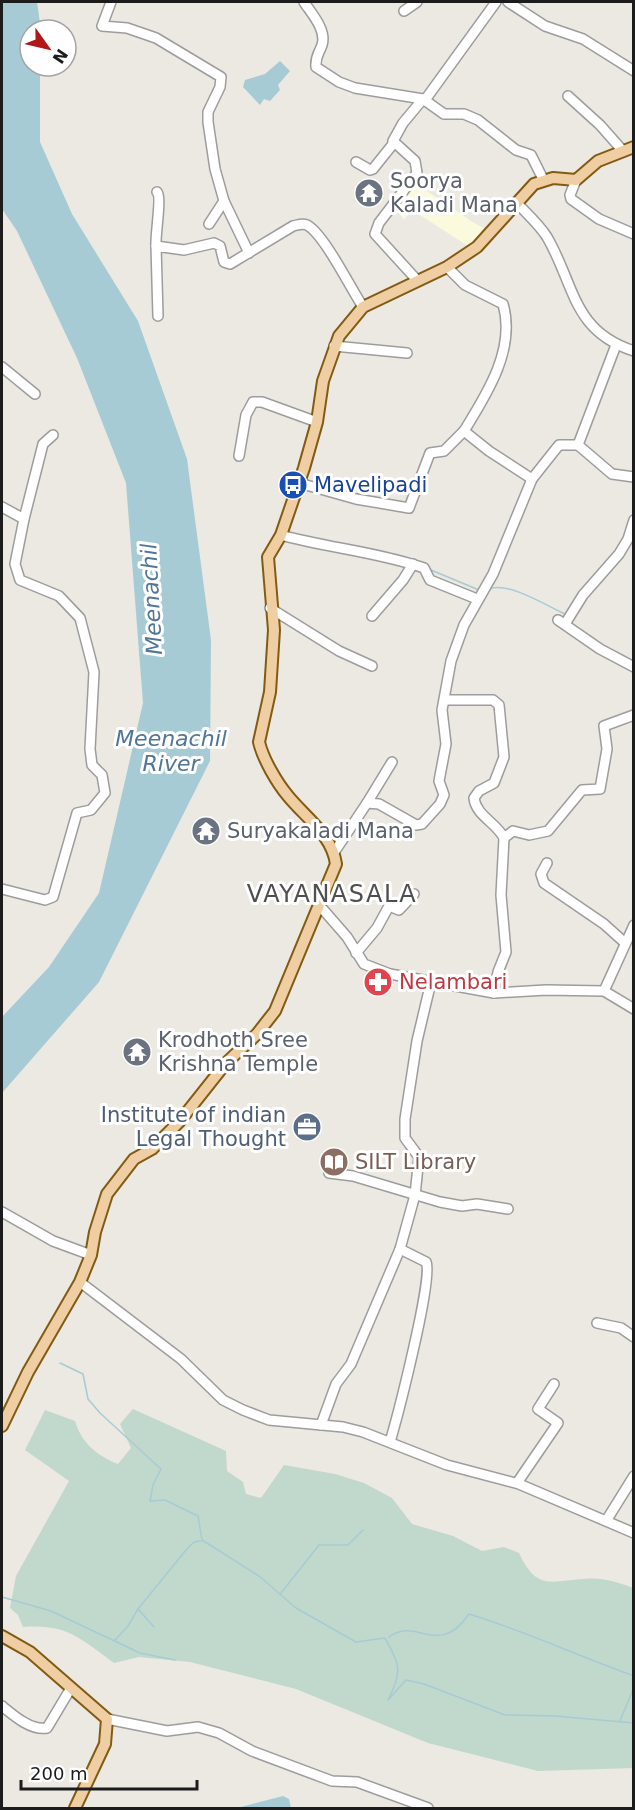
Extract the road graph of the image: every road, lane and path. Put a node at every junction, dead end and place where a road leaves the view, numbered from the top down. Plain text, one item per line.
1 (111, 2) edge
2 (417, 2) edge
3 (496, 2) edge
4 (508, 2) edge
5 (308, 3) edge
6 (404, 11) dead end
7 (633, 71) edge
8 (568, 96) dead end
9 (424, 99) junction
10 (393, 144) junction
11 (628, 149) edge
12 (356, 162) dead end
13 (543, 179) junction
14 (576, 180) junction
15 (157, 192) dead end
16 (224, 201) junction
17 (516, 202) junction
18 (209, 224) dead end
19 (633, 234) edge
20 (156, 246) junction
21 (249, 253) junction
22 (447, 267) junction
23 (416, 279) junction
24 (363, 307) junction
25 (158, 316) dead end
26 (616, 345) junction
27 (334, 346) junction
28 (633, 351) edge
29 (407, 353) dead end
30 (2, 367) edge
31 (34, 394) dead end
32 (317, 422) junction
33 (464, 431) junction
34 (53, 435) dead end
35 (578, 445) junction
36 (239, 456) dead end
37 (633, 477) edge
38 (532, 480) junction
39 (299, 483) junction
40 (2, 507) edge
41 (24, 519) junction
42 (633, 520) edge
43 (280, 535) junction
44 (413, 564) junction
45 (477, 599) junction
46 (270, 608) junction
47 (372, 616) dead end
48 (372, 666) dead end
49 (633, 667) edge
50 (445, 700) junction
51 (633, 716) edge
52 (392, 762) dead end
53 (367, 803) junction
54 (504, 838) junction
55 (334, 851) junction
56 (547, 863) dead end
57 (2, 889) edge
58 (414, 894) dead end
59 (320, 906) junction
60 (633, 926) edge
61 (624, 942) junction
62 (356, 953) junction
63 (431, 982) junction
64 (604, 991) junction
65 (494, 993) junction
66 (633, 1009) edge
67 (329, 1173) dead end
68 (415, 1195) junction
69 (508, 1209) dead end
70 (2, 1212) edge
71 (400, 1249) junction
72 (91, 1256) junction
73 (80, 1282) junction
74 (597, 1323) dead end
75 (633, 1337) edge
76 (554, 1384) dead end
77 (321, 1425) junction
78 (2, 1426) edge
79 (390, 1442) junction
80 (633, 1476) edge
81 (517, 1483) junction
82 (606, 1521) junction
83 (633, 1533) edge
84 (2, 1636) edge
85 (71, 1688) junction
86 (2, 1706) edge
87 (106, 1719) junction
88 (75, 1809) edge
89 (428, 1809) edge

1 - 16 street
2 - 6 street
3 - 9 street
4 - 7 street
5 - 9 street
8 - 11 street
9 - 10 street
9 - 13 street
10 - 12 street
10 - 23 street
11 - 14 main road
13 - 14 main road
13 - 17 main road
14 - 19 street
15 - 20 street
16 - 18 street
16 - 21 street
17 - 22 main road
17 - 26 street
20 - 21 street
20 - 25 street
21 - 24 street
22 - 23 main road
22 - 33 street
23 - 24 main road
24 - 27 main road
26 - 28 street
26 - 35 street
27 - 29 street
27 - 32 main road
30 - 31 street
32 - 36 street
32 - 39 main road
33 - 38 street
33 - 39 street
34 - 41 street
35 - 37 street
35 - 38 street
38 - 45 street
39 - 43 main road
40 - 41 street
41 - 57 street
42 - 49 street
43 - 44 street
43 - 46 main road
44 - 45 street
44 - 47 street
45 - 50 street
46 - 48 street
46 - 55 main road
50 - 53 street
50 - 54 street
51 - 54 street
52 - 53 street
53 - 55 street
54 - 65 street
55 - 59 main road
56 - 61 street
58 - 62 street
59 - 62 street
59 - 72 main road
60 - 61 street
61 - 64 street
62 - 63 street
63 - 65 street
63 - 68 street
64 - 65 street
64 - 66 street
67 - 68 street
68 - 69 street
68 - 71 street
70 - 72 street
71 - 77 street
71 - 79 street
72 - 73 main road
73 - 77 street
73 - 78 main road
74 - 75 street
76 - 81 street
77 - 79 street
79 - 81 street
80 - 82 street
81 - 82 street
82 - 83 street
84 - 85 main road
85 - 86 street
85 - 87 main road
87 - 88 main road
87 - 89 street

